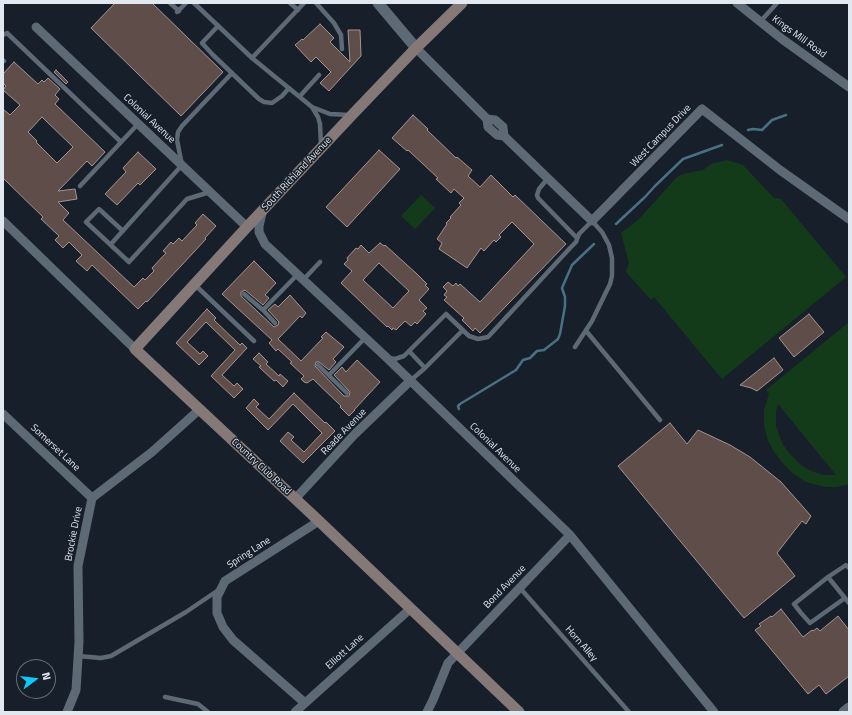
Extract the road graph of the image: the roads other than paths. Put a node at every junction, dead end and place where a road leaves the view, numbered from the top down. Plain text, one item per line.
1 (170, 3) edge
2 (186, 3) edge
3 (194, 3) edge
4 (290, 3) edge
5 (304, 3) edge
6 (316, 3) edge
7 (378, 3) edge
8 (462, 3) edge
9 (737, 3) edge
10 (777, 3) edge
11 (298, 10) junction
12 (760, 22) junction
13 (218, 26) junction
14 (36, 27) dead end
15 (3, 35) edge
16 (416, 48) junction
17 (342, 49) dead end
18 (252, 58) junction
19 (232, 73) junction
20 (318, 75) dead end
21 (849, 87) edge
22 (289, 88) junction
23 (300, 96) junction
24 (312, 107) junction
25 (352, 115) junction
26 (138, 124) junction
27 (121, 142) junction
28 (321, 148) junction
29 (182, 165) junction
30 (548, 178) junction
31 (80, 186) dead end
32 (210, 192) junction
33 (263, 210) junction
34 (849, 219) edge
35 (3, 221) edge
36 (592, 221) junction
37 (247, 227) junction
38 (123, 231) junction
39 (576, 238) junction
40 (111, 244) junction
41 (320, 262) dead end
42 (301, 276) junction
43 (194, 284) junction
44 (244, 294) dead end
45 (263, 310) junction
46 (275, 323) dead end
47 (463, 330) junction
48 (586, 332) junction
49 (365, 338) junction
50 (254, 341) dead end
51 (575, 348) dead end
52 (135, 349) junction
53 (409, 352) junction
54 (387, 358) junction
55 (318, 365) dead end
56 (425, 368) junction
57 (329, 375) junction
58 (410, 381) junction
59 (347, 392) dead end
60 (200, 409) junction
61 (3, 414) edge
62 (660, 420) dead end
63 (92, 498) junction
64 (295, 499) junction
65 (318, 521) junction
66 (570, 535) junction
67 (849, 568) edge
68 (828, 577) junction
69 (222, 588) junction
70 (520, 588) junction
71 (845, 598) junction
72 (849, 603) edge
73 (410, 609) junction
74 (456, 654) junction
75 (78, 656) junction
76 (165, 697) dead end
77 (302, 708) edge
78 (849, 708) edge
79 (514, 711) edge
80 (67, 712) edge
81 (208, 712) edge
82 (427, 712) edge
83 (630, 712) edge
84 (714, 712) edge
85 (844, 712) edge

1 - 2 lane
3 - 13 lane
4 - 11 lane
5 - 11 lane
6 - 17 lane
7 - 16 street
8 - 16 main road, South Richland Avenue
9 - 12 street, Kings Mill Road
10 - 12 lane
11 - 18 lane
12 - 21 street, Kings Mill Road
13 - 18 lane
13 - 19 lane
14 - 26 street, Colonial Avenue
15 - 27 lane
16 - 25 main road, South Richland Avenue
16 - 30 street
18 - 22 lane
19 - 22 lane
19 - 29 lane
20 - 23 lane
22 - 23 lane
23 - 24 lane
24 - 25 lane
24 - 28 lane
25 - 28 main road, South Richland Avenue
26 - 27 lane
26 - 29 street, Colonial Avenue
27 - 31 lane
28 - 33 main road, South Richland Avenue
29 - 32 street, Colonial Avenue
29 - 38 lane
30 - 36 street
30 - 39 lane
32 - 37 street, Colonial Avenue
32 - 40 lane
33 - 37 main road, South Richland Avenue
33 - 42 street, Colonial Avenue
34 - 36 street, West Campus Drive
35 - 52 street, Country Club Road
36 - 39 lane
36 - 48 lane
37 - 43 main road, South Richland Avenue
38 - 40 lane
38 - 40 lane
39 - 47 lane
41 - 42 lane
42 - 45 lane
42 - 49 street, Colonial Avenue
43 - 50 lane
43 - 52 main road, South Richland Avenue
44 - 45 lane
45 - 46 lane
47 - 53 lane
47 - 56 lane
48 - 51 lane
48 - 62 lane
49 - 54 street, Colonial Avenue
49 - 57 lane
52 - 60 main road, Country Club Road
53 - 54 lane
53 - 56 lane
54 - 58 street, Colonial Avenue
55 - 57 lane
56 - 58 lane
57 - 59 lane
58 - 64 street, Reade Avenue
58 - 66 street, Colonial Avenue
60 - 63 street, Brockie Drive
60 - 64 main road, Country Club Road
61 - 63 street, Somerset Lane
63 - 75 street, Brockie Drive
64 - 65 main road, Country Club Road
65 - 69 street, Spring Lane
65 - 73 main road, Country Club Road
66 - 70 street, Bond Avenue
66 - 84 street, Colonial Avenue
67 - 68 lane
68 - 71 lane
68 - 71 lane
69 - 75 lane
69 - 77 street, Spring Lane
70 - 74 street, Bond Avenue
70 - 83 lane, Horn Alley
71 - 72 lane
73 - 74 main road, Country Club Road
73 - 77 street, Elliott Lane
74 - 79 main road, Country Club Road
74 - 82 street, Bond Avenue
75 - 80 street, Brockie Drive
76 - 81 lane
78 - 85 street

